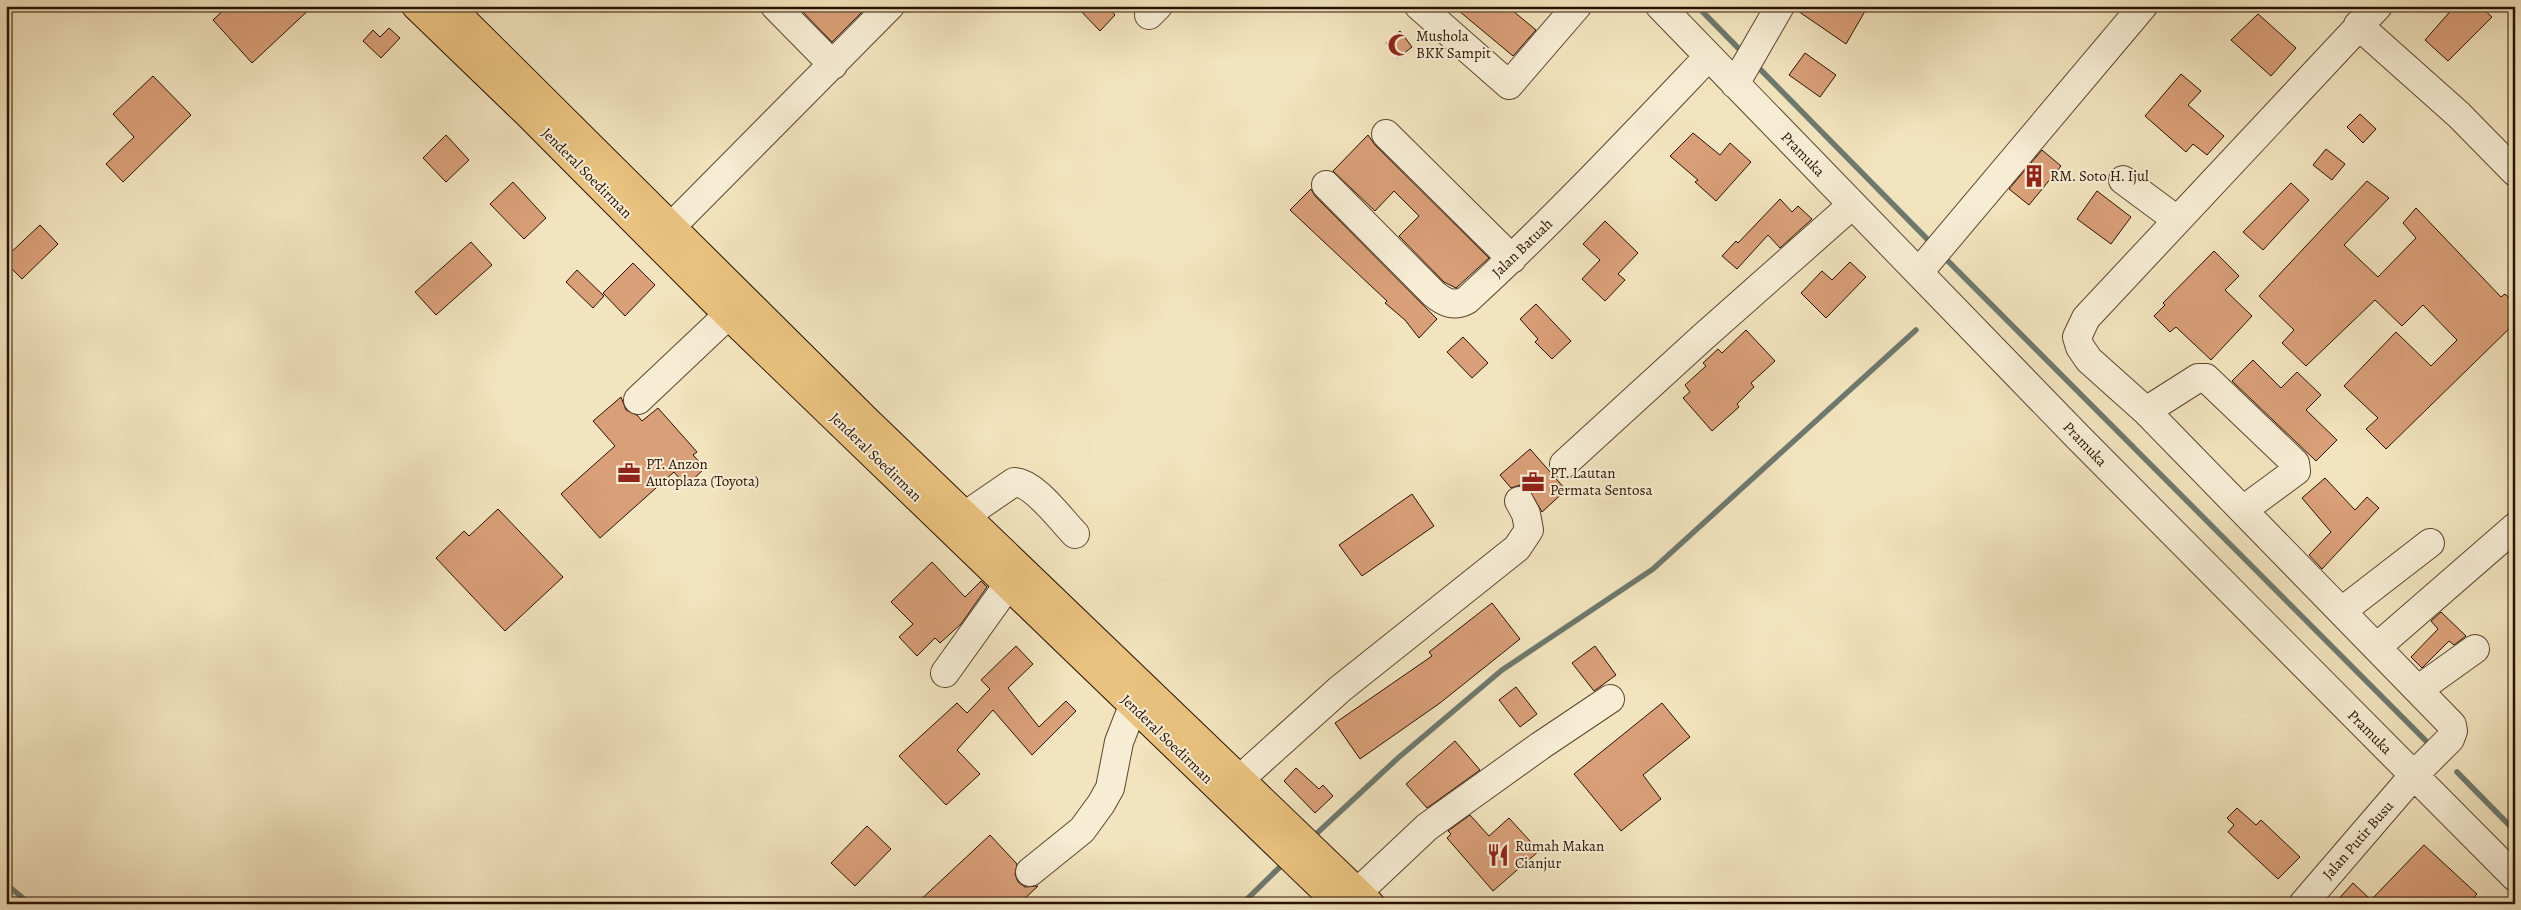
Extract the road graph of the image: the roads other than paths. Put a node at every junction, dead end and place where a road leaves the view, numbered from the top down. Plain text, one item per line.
1 (416, 6) edge
2 (775, 6) edge
3 (890, 6) edge
4 (1419, 6) edge
5 (1577, 6) edge
6 (1660, 6) edge
7 (1780, 6) edge
8 (2143, 6) edge
9 (2378, 6) edge
10 (456, 8) edge
11 (2358, 25) junction
12 (1708, 57) junction
13 (833, 65) junction
14 (1745, 68) junction
15 (1386, 134) dead end
16 (2515, 172) edge
17 (2123, 180) dead end
18 (1326, 185) dead end
19 (1852, 205) junction
20 (2177, 220) junction
21 (670, 228) junction
22 (1512, 259) junction
23 (1926, 263) junction
24 (728, 315) junction
25 (638, 400) dead end
26 (2146, 411) junction
27 (1564, 464) dead end
28 (1519, 502) dead end
29 (2243, 510) junction
30 (966, 515) junction
31 (2515, 527) edge
32 (1074, 534) dead end
33 (2430, 543) dead end
34 (1008, 585) junction
35 (2342, 611) junction
36 (1085, 646) junction
37 (2377, 647) junction
38 (2475, 649) dead end
39 (945, 673) dead end
40 (2419, 690) junction
41 (1610, 699) dead end
42 (1133, 706) junction
43 (2413, 776) junction
44 (1240, 779) junction
45 (1030, 872) dead end
46 (2515, 876) edge
47 (1356, 900) edge
48 (2312, 901) edge

1 - 24 highway, Jenderal Soedirman
2 - 13 street
3 - 13 street
4 - 5 street
6 - 12 street, Pramuka
7 - 14 street
8 - 23 street
9 - 11 street
10 - 21 highway, Jenderal Soedirman
11 - 16 street
11 - 20 street
12 - 14 street, Pramuka
12 - 22 street, Jalan Batuah
13 - 21 street
14 - 19 street, Pramuka
15 - 22 street
17 - 20 street
18 - 22 street, Jalan Batuah
19 - 23 street, Pramuka
19 - 27 street
20 - 26 street
21 - 30 highway, Jenderal Soedirman
23 - 43 street, Pramuka
24 - 25 street
24 - 34 highway, Jenderal Soedirman
26 - 29 street
26 - 29 street
28 - 44 street
29 - 35 street
30 - 32 street
30 - 36 highway, Jenderal Soedirman
31 - 37 street
33 - 35 street
34 - 36 highway, Jenderal Soedirman
34 - 39 street
35 - 37 street
36 - 42 highway, Jenderal Soedirman
36 - 44 highway, Jenderal Soedirman
37 - 40 street
38 - 40 street
40 - 43 street, Jalan Putir Busu
41 - 47 street
42 - 45 street
42 - 47 highway, Jenderal Soedirman
43 - 46 street, Pramuka
43 - 48 street, Jalan Putir Busu
44 - 47 highway, Jenderal Soedirman

